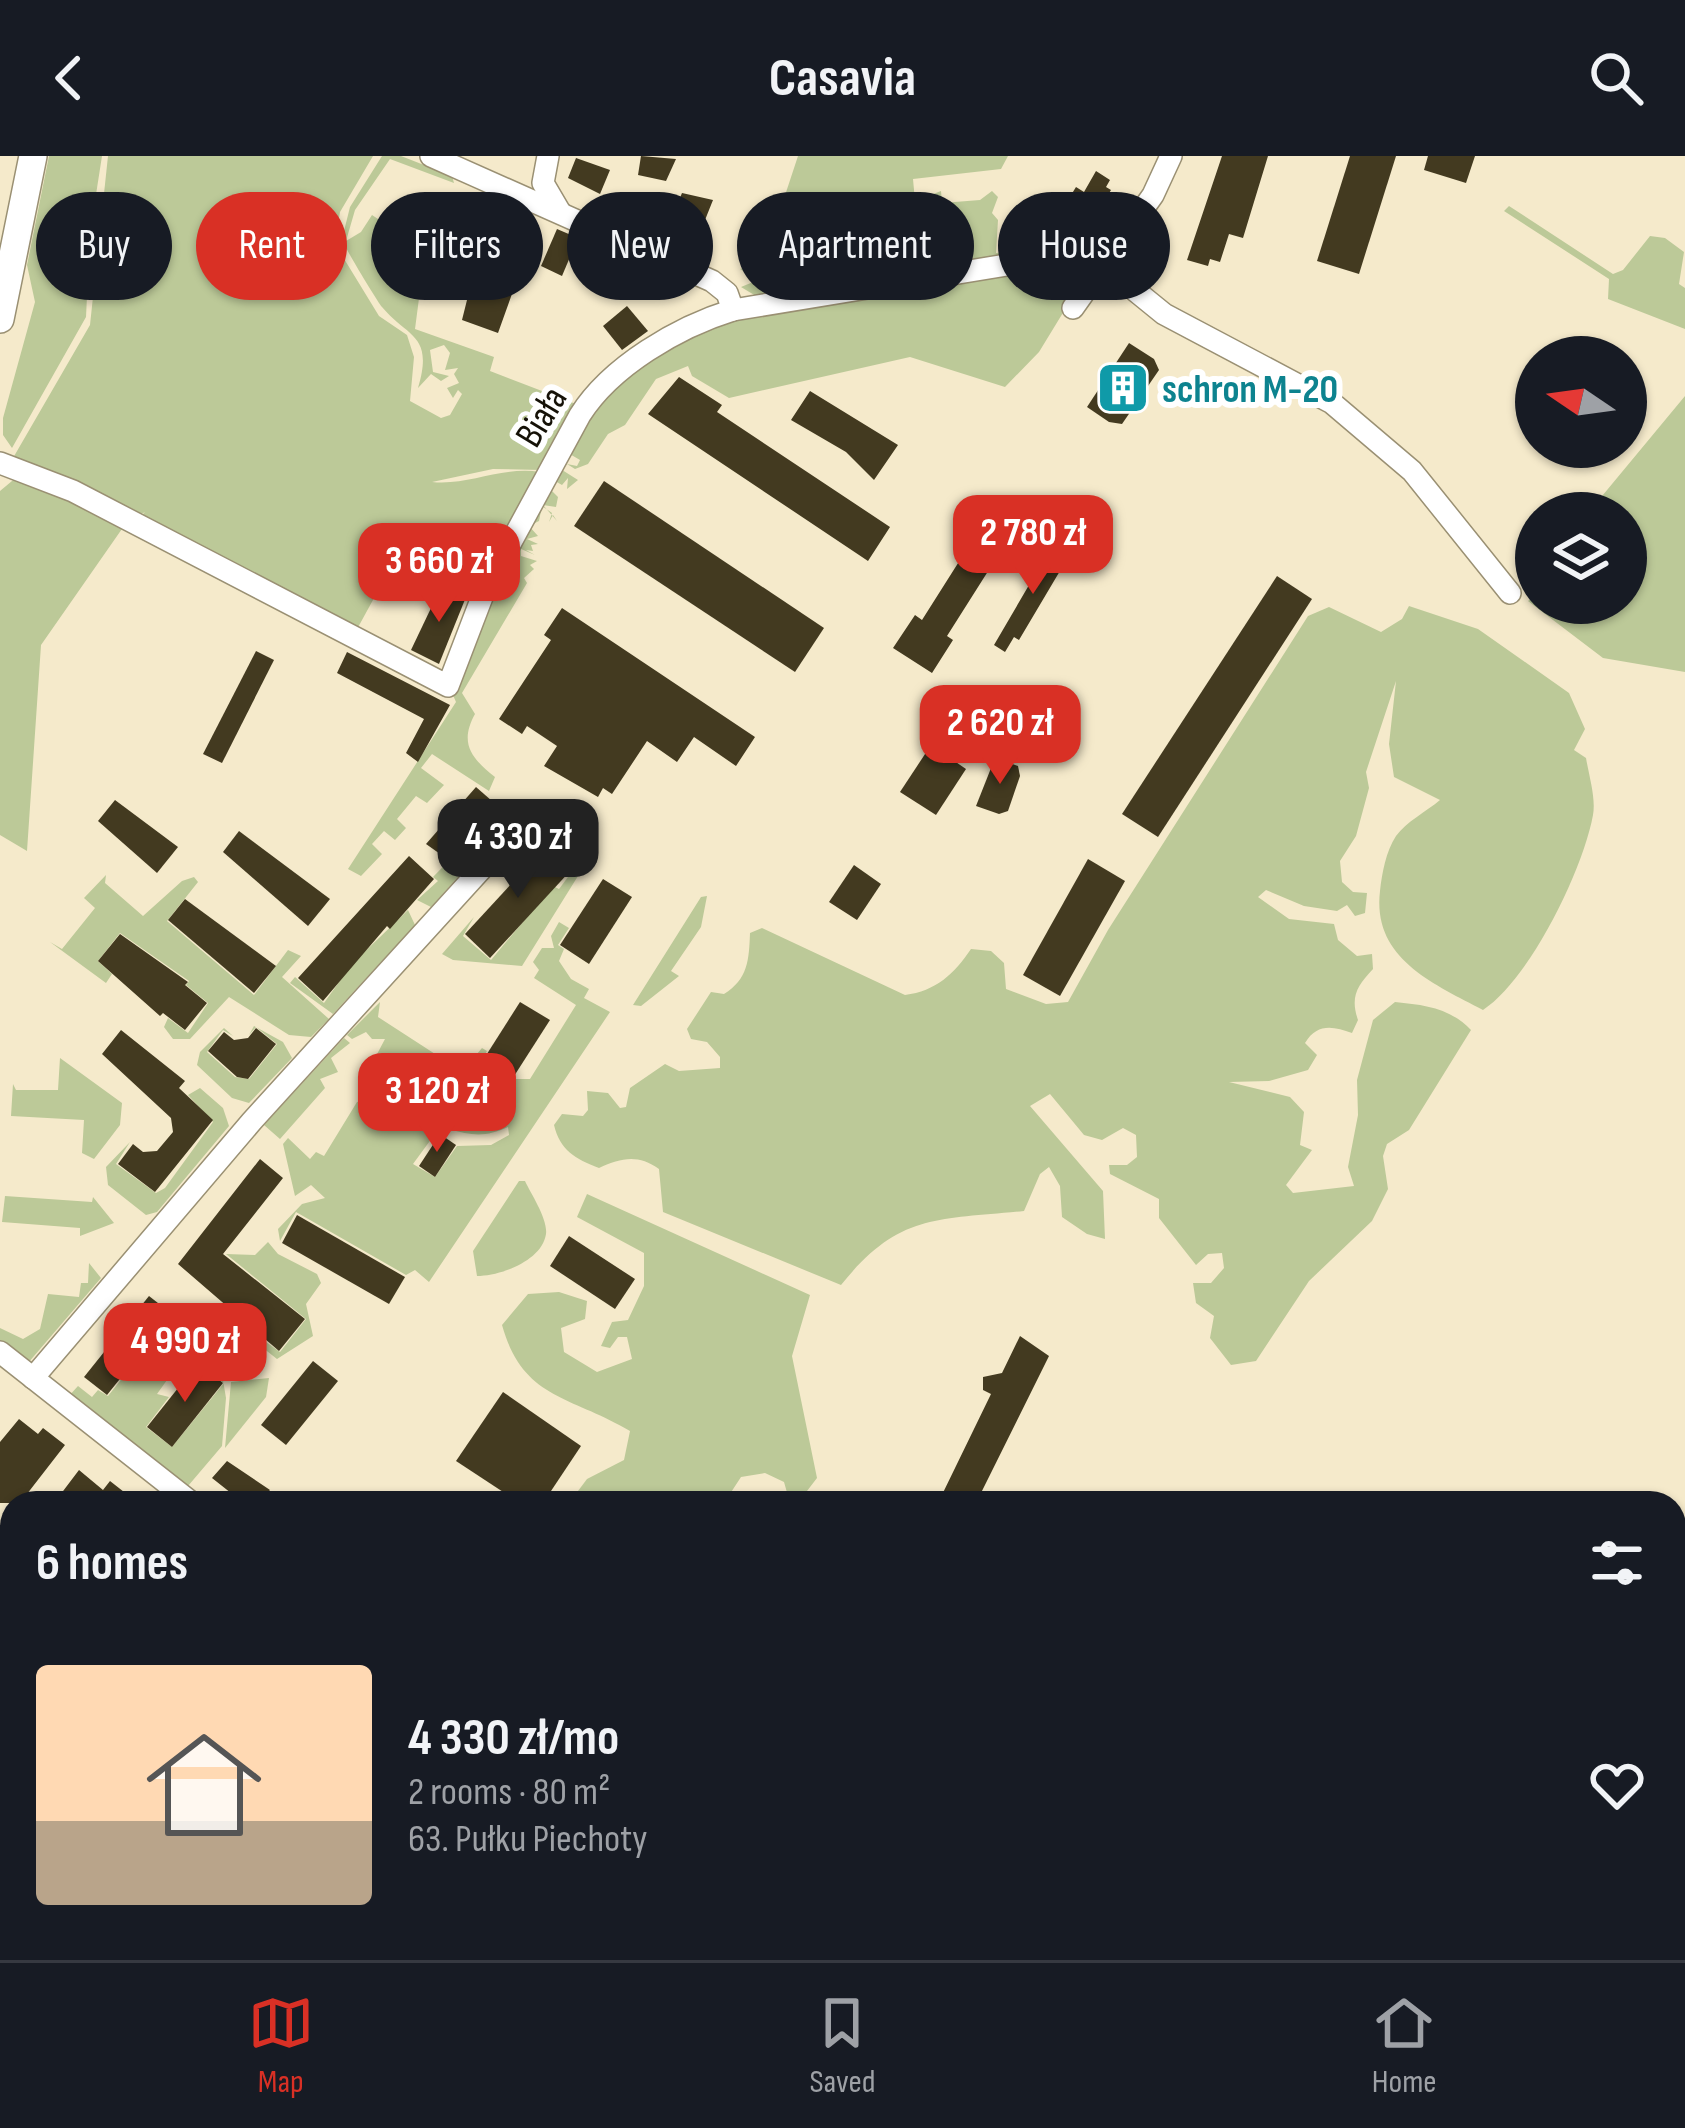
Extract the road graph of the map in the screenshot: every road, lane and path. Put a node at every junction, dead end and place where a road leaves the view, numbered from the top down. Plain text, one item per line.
1 (33, 156) edge
2 (431, 156) edge
3 (1171, 156) edge
4 (547, 161) edge
5 (506, 185) junction
6 (1154, 192) edge
7 (567, 214) edge
8 (567, 216) edge
9 (998, 267) edge
10 (713, 281) edge
11 (1078, 300) edge
12 (1146, 300) edge
13 (1073, 308) dead end
14 (733, 310) junction
15 (0, 319) edge
16 (0, 463) edge
17 (1510, 593) dead end
18 (526, 820) dead end
19 (0, 1352) edge
20 (33, 1378) junction
21 (177, 1491) edge

1 - 15 main road
2 - 5 street
3 - 6 street
4 - 5 street
4 - 7 street
5 - 8 street
9 - 14 street, Biała
10 - 14 street
11 - 13 street
12 - 17 street
14 - 16 street, Biała
18 - 20 street
19 - 20 street
20 - 21 street

